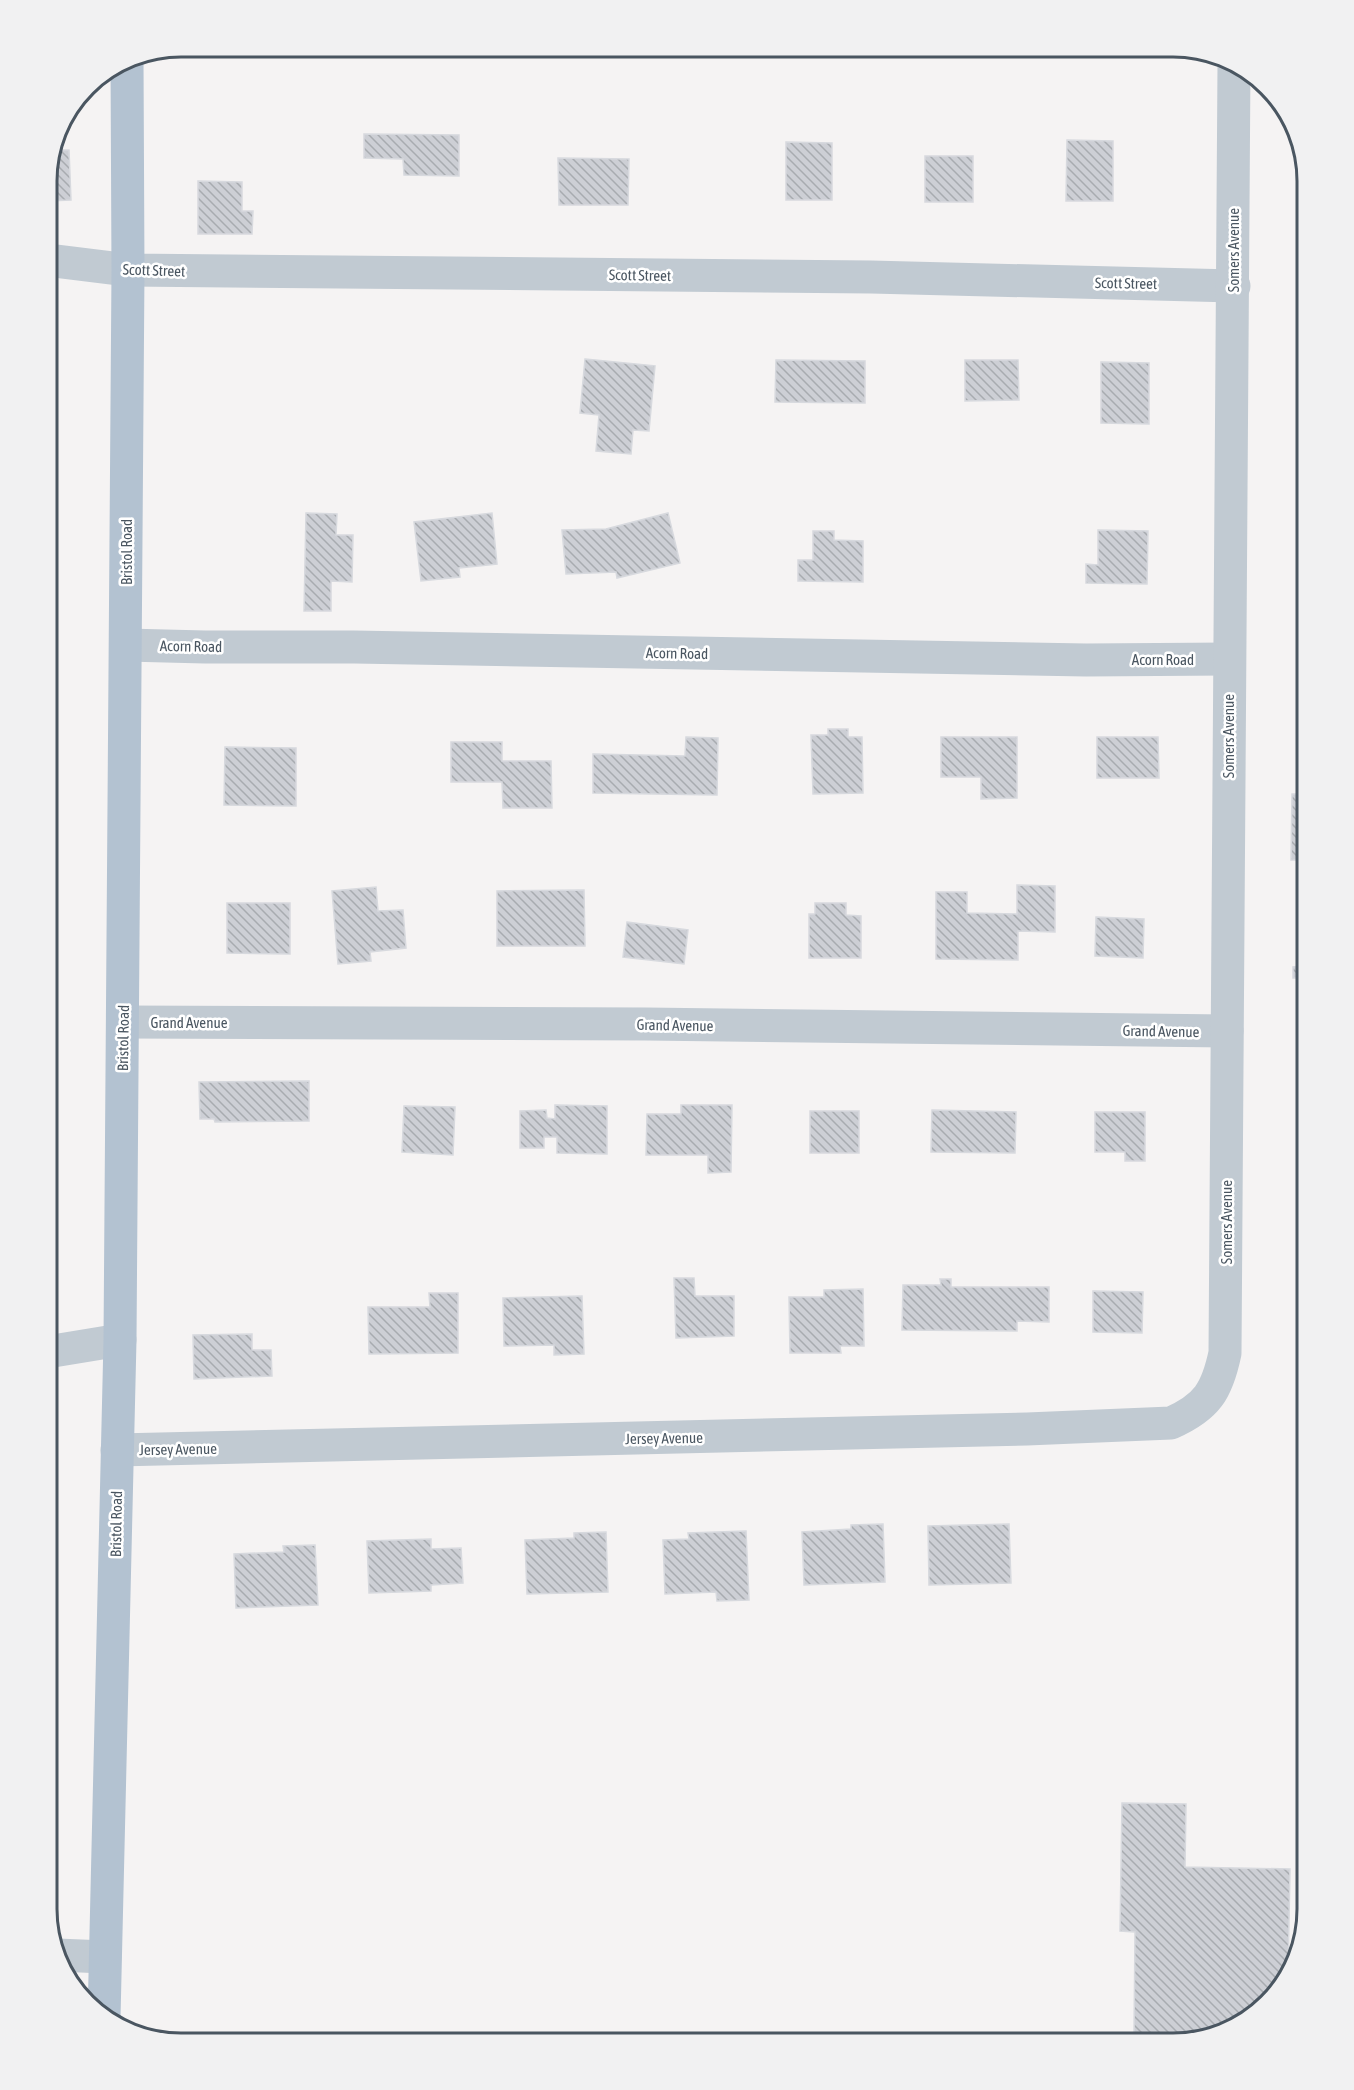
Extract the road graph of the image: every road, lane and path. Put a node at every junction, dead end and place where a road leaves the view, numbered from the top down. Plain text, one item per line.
1 (127, 70) edge
2 (1234, 73) edge
3 (57, 261) edge
4 (128, 270) junction
5 (1233, 286) junction
6 (126, 645) junction
7 (1228, 659) junction
8 (123, 1022) junction
9 (1227, 1031) junction
10 (120, 1340) junction
11 (57, 1350) edge
12 (1204, 1402) joint
13 (117, 1450) junction
14 (66, 1955) edge
15 (105, 1957) junction
16 (104, 2006) edge

1 - 4 main road, Bristol Road
2 - 5 street, Somers Avenue
3 - 4 street, Scott Street
4 - 5 street, Scott Street
4 - 6 main road, Bristol Road
5 - 7 street, Somers Avenue
6 - 7 street, Acorn Road
6 - 8 main road, Bristol Road
7 - 9 street, Somers Avenue
8 - 9 street, Grand Avenue
8 - 10 main road, Bristol Road
9 - 12 street, Somers Avenue
10 - 11 street
10 - 13 main road, Bristol Road
12 - 13 street, Jersey Avenue
13 - 15 main road, Bristol Road
14 - 15 street
15 - 16 main road, Bristol Road

